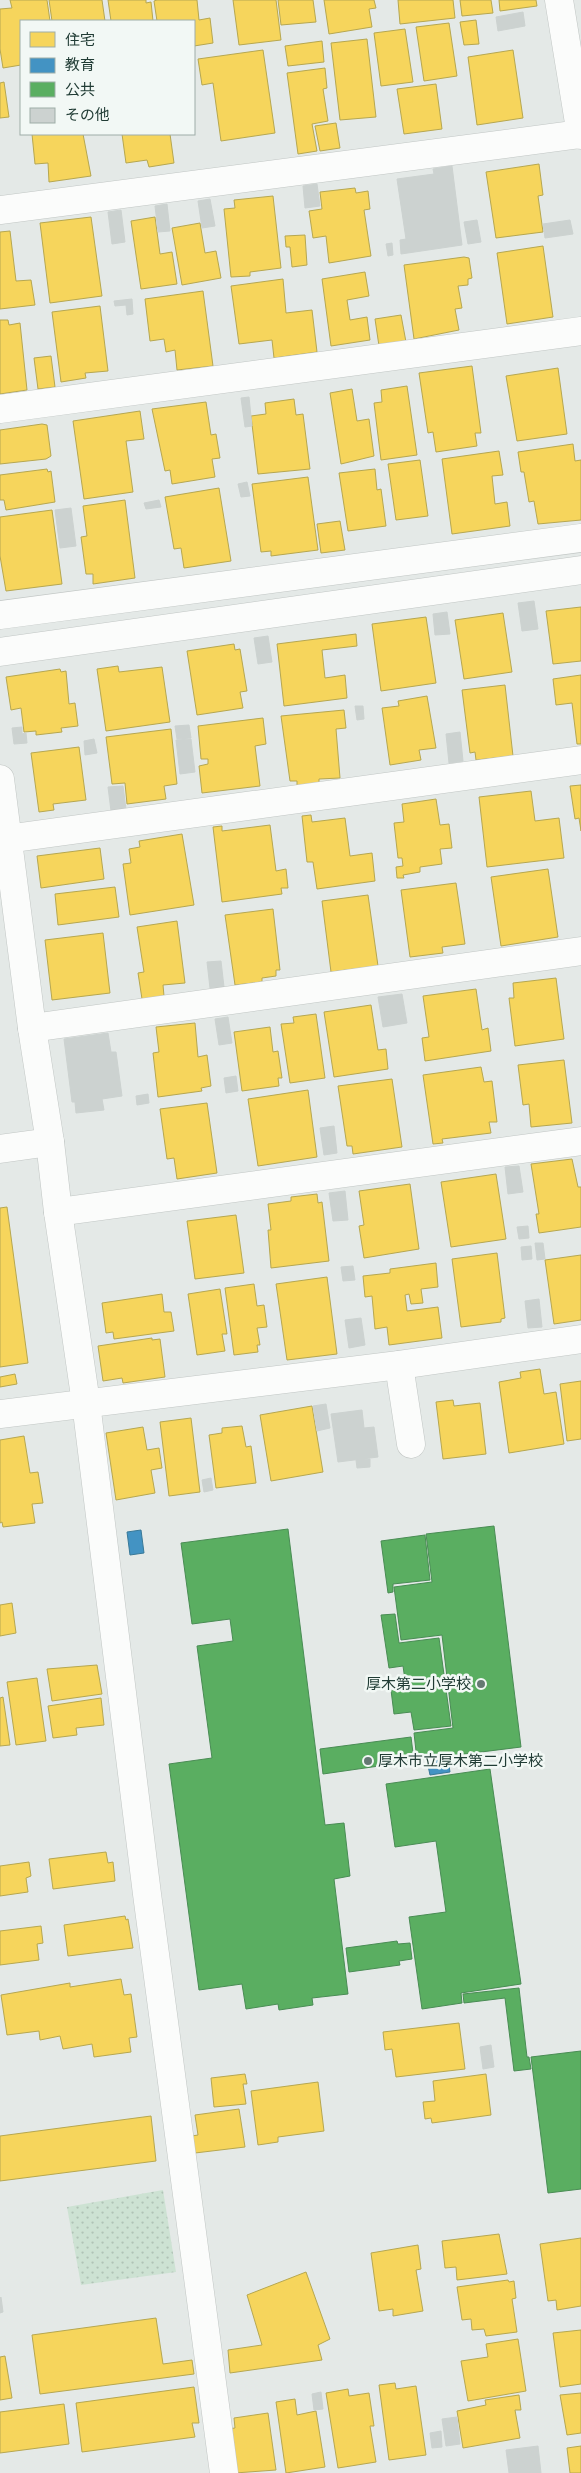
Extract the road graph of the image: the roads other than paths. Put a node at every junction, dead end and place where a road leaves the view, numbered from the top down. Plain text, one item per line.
1 (559, 0) edge
2 (581, 135) edge
3 (0, 210) edge
4 (581, 331) edge
5 (0, 409) edge
6 (581, 538) edge
7 (581, 570) edge
8 (0, 616) edge
9 (0, 652) edge
10 (581, 760) edge
11 (0, 779) edge
12 (4, 839) edge
13 (581, 951) edge
14 (32, 1028) junction
15 (581, 1141) edge
16 (50, 1142) junction
17 (0, 1150) edge
18 (58, 1212) junction
19 (581, 1339) edge
20 (399, 1365) junction
21 (86, 1403) junction
22 (0, 1414) edge
23 (411, 1444) dead end
24 (224, 2473) edge

1 - 2 street
2 - 3 street
4 - 5 street
6 - 8 street
7 - 9 street
10 - 12 street
11 - 12 street
12 - 14 street
13 - 14 street
14 - 16 street
15 - 18 street
16 - 17 street
16 - 18 street
18 - 21 street
19 - 20 street
20 - 21 street
20 - 23 street
21 - 22 street
21 - 24 street

